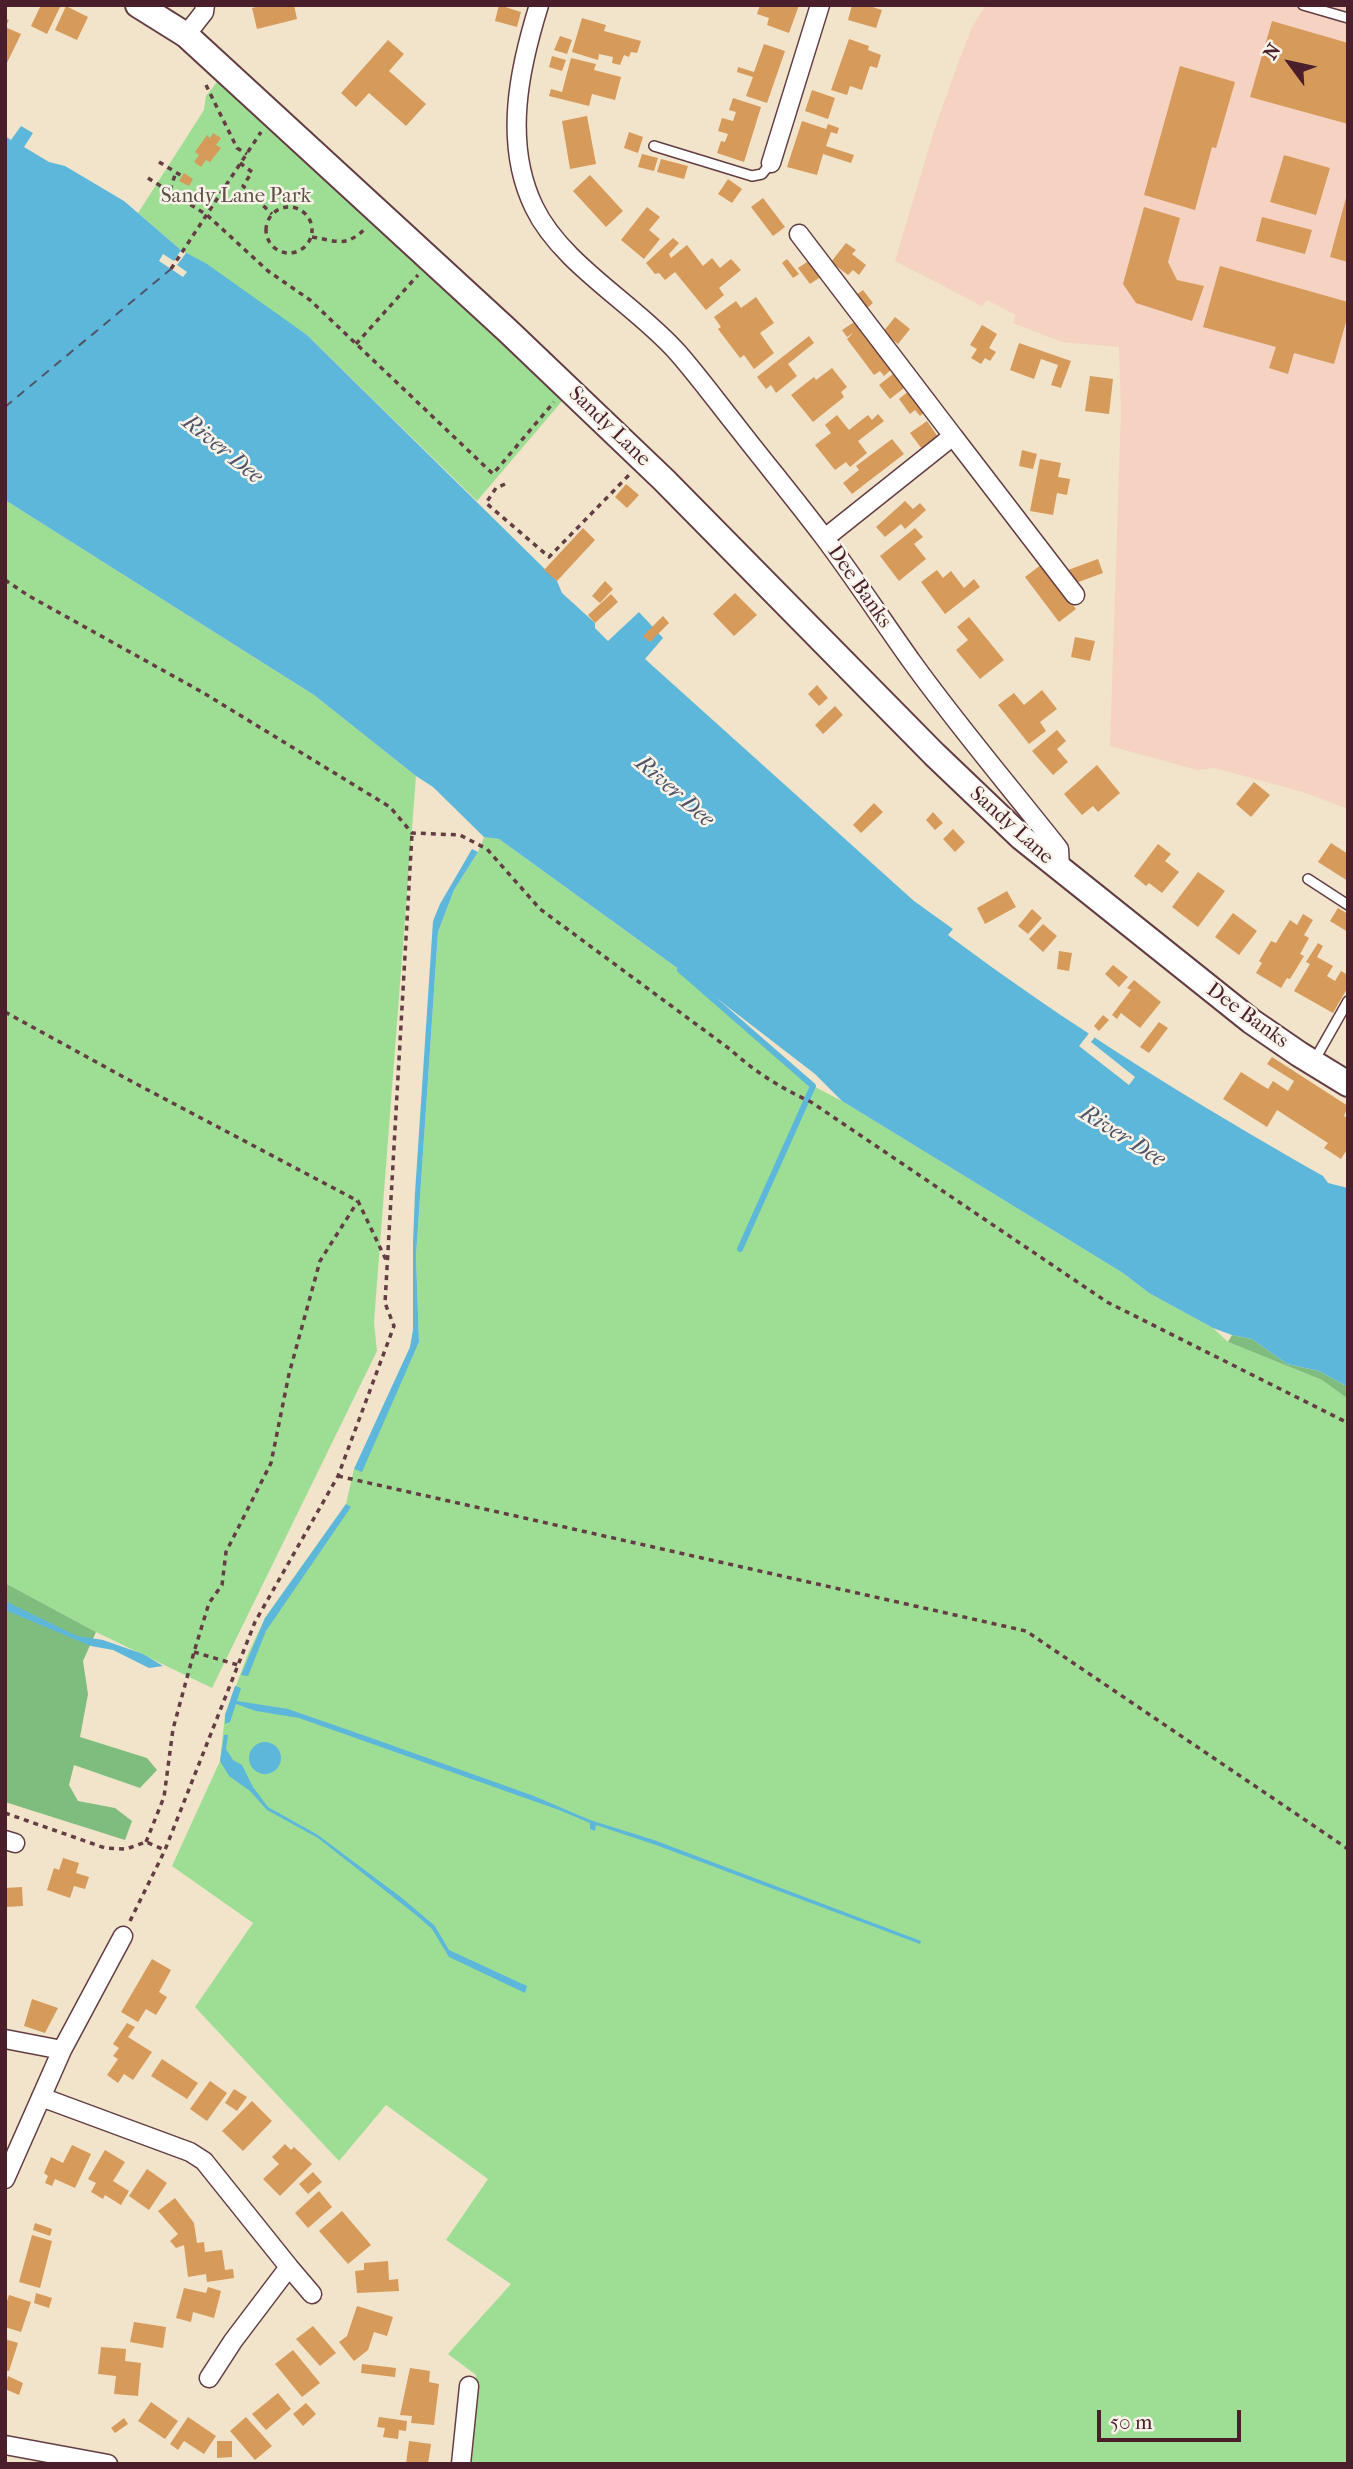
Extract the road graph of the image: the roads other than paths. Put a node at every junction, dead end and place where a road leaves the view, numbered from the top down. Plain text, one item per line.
1 (138, 5) edge
2 (205, 5) edge
3 (538, 5) edge
4 (820, 5) edge
5 (1303, 5) edge
6 (1348, 18) edge
7 (186, 35) junction
8 (654, 146) dead end
9 (771, 163) joint
10 (799, 233) dead end
11 (953, 436) junction
12 (825, 537) junction
13 (1075, 595) dead end
14 (1060, 869) junction
15 (1308, 879) dead end
16 (1348, 905) edge
17 (1348, 1001) edge
18 (1313, 1063) junction
19 (1348, 1084) edge
20 (123, 1936) road end
21 (5, 2039) edge
22 (62, 2050) junction
23 (41, 2097) junction
24 (5, 2179) edge
25 (289, 2267) junction
26 (312, 2294) dead end
27 (209, 2378) dead end
28 (469, 2386) dead end
29 (5, 2445) edge
30 (108, 2464) edge
31 (461, 2464) edge

1 - 7 main road, Sandy Lane
2 - 7 street
3 - 12 street, Dee Banks
4 - 9 street
5 - 6 lane
7 - 14 main road, Sandy Lane
8 - 9 lane
10 - 11 street
11 - 12 street
11 - 13 street
12 - 14 street, Dee Banks
14 - 18 main road, Dee Banks
15 - 16 lane
17 - 18 lane
18 - 19 main road, Dee Banks
20 - 22 street
21 - 22 street
22 - 23 street
23 - 24 street
23 - 25 street
25 - 26 street
25 - 27 street
28 - 31 street
29 - 30 street

